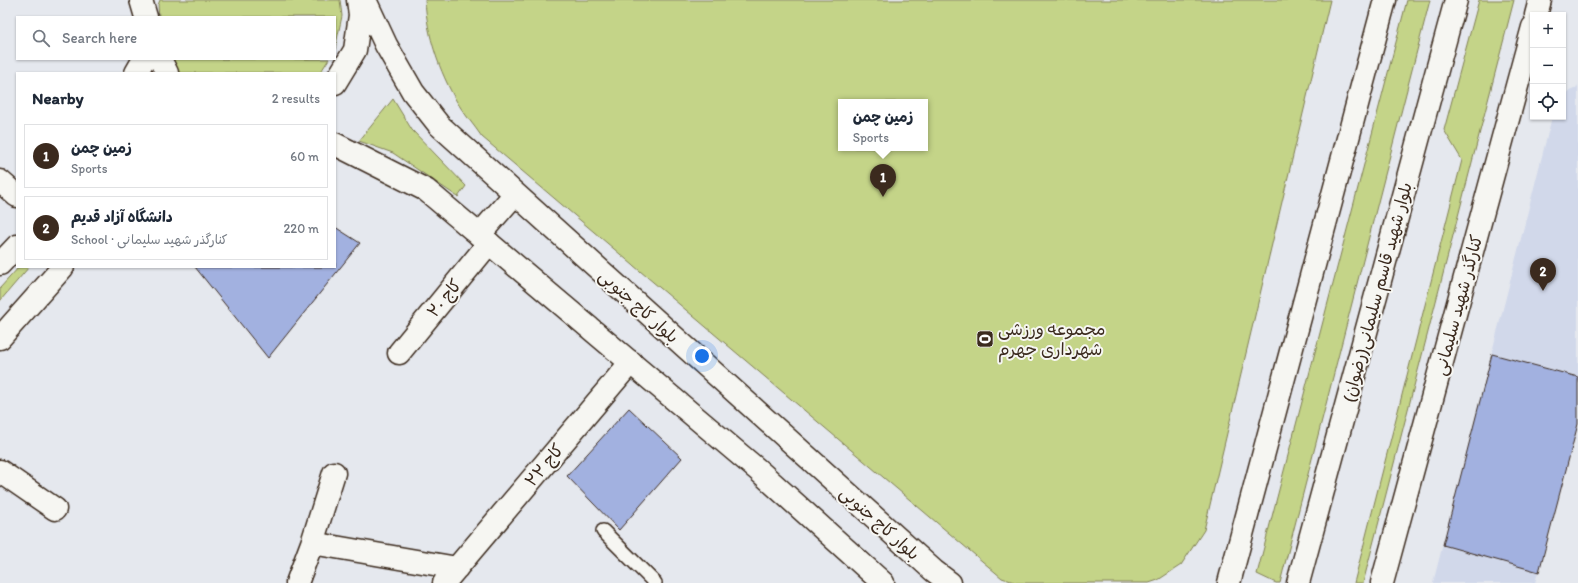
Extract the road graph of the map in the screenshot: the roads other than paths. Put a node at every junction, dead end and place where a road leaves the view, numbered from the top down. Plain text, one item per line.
1 (141, 0) edge
2 (151, 0) edge
3 (358, 0) edge
4 (364, 0) edge
5 (1385, 0) edge
6 (1456, 0) edge
7 (1540, 0) edge
8 (1537, 12) edge
9 (146, 16) edge
10 (150, 16) edge
11 (1530, 38) edge
12 (143, 60) edge
13 (160, 60) edge
14 (137, 72) edge
15 (166, 72) edge
16 (336, 81) edge
17 (336, 145) edge
18 (0, 181) edge
19 (515, 194) junction
20 (16, 195) edge
21 (484, 239) junction
22 (16, 247) edge
23 (0, 264) edge
24 (62, 268) edge
25 (0, 338) edge
26 (399, 352) dead end
27 (631, 362) junction
28 (0, 471) edge
29 (334, 473) dead end
30 (54, 509) dead end
31 (603, 531) dead end
32 (312, 543) junction
33 (1234, 562) junction
34 (451, 575) edge
35 (297, 583) edge
36 (655, 583) edge
37 (883, 583) edge
38 (950, 583) edge
39 (1213, 583) edge
40 (1229, 583) edge
41 (1298, 583) edge
42 (1382, 583) edge

1 - 9 main road
2 - 10 main road
3 - 16 main road
4 - 19 main road, بلوار کاج جنوبی
5 - 33 main road
6 - 41 main road, بلوار شهید قاسم سلیمانی(رضوان)
7 - 8 main road
11 - 42 main road, کنارگذر شهید سلیمانی
12 - 14 main road
13 - 15 main road
17 - 21 main road
18 - 20 main road
19 - 21 main road, کاج ۲۰
19 - 38 main road, بلوار کاج جنوبی
21 - 26 main road, کاج ۲۰
21 - 27 main road
22 - 23 main road
24 - 25 main road
27 - 34 main road, کاج ۲۲
27 - 37 main road
28 - 30 main road
29 - 32 main road
31 - 36 lane
32 - 34 main road, کاج ۲۲
32 - 35 main road
33 - 39 main road
33 - 40 main road

